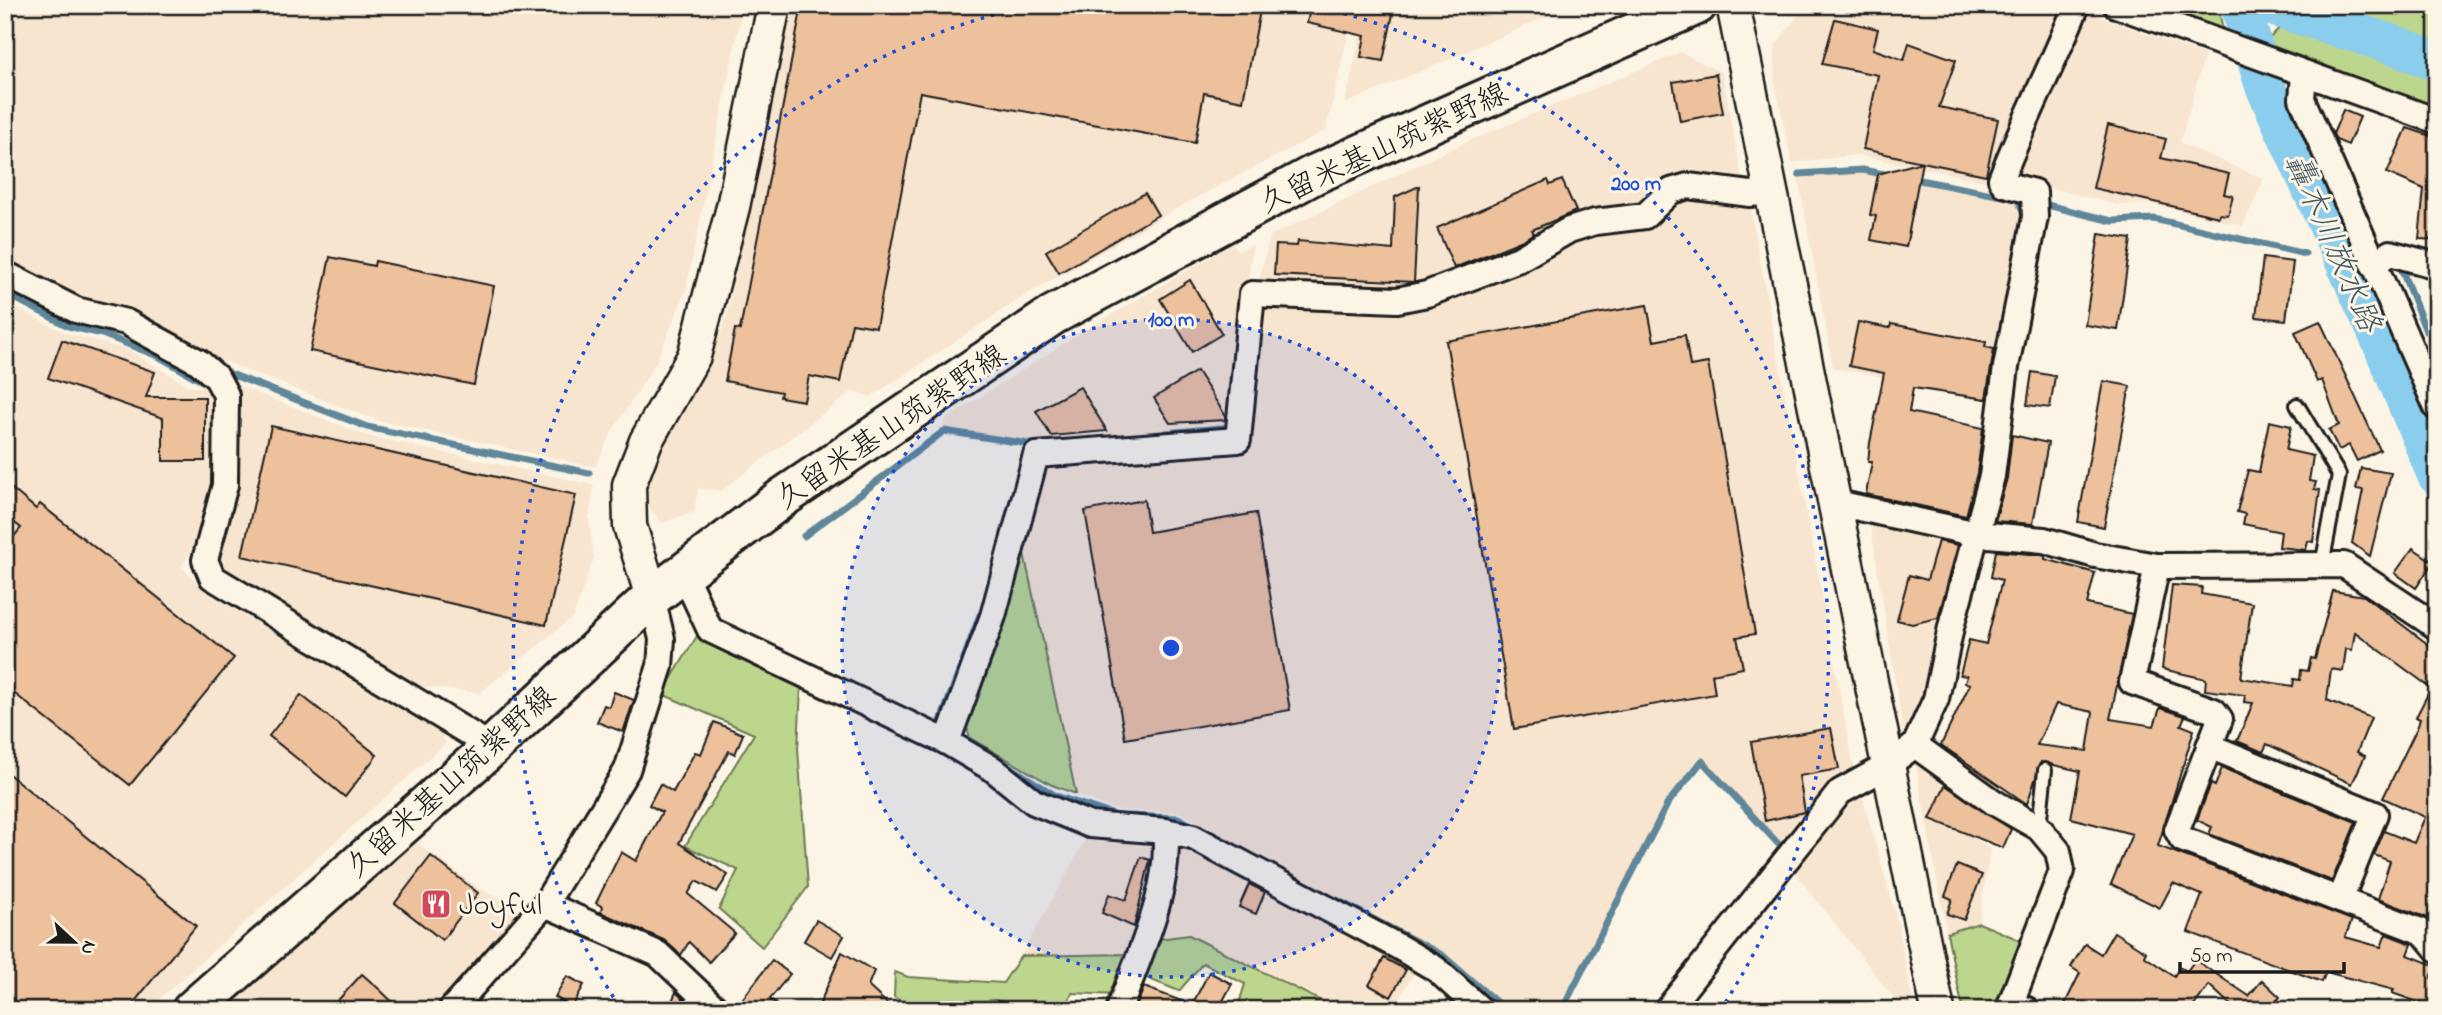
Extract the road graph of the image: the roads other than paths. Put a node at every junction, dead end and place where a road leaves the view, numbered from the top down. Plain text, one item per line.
1 (774, 5) edge
2 (1697, 5) edge
3 (1733, 5) edge
4 (2077, 5) edge
5 (2116, 5) edge
6 (2293, 70) junction
7 (2437, 121) edge
8 (1773, 192) junction
9 (2373, 264) junction
10 (2437, 266) edge
11 (5, 274) edge
12 (2297, 405) dead end
13 (2437, 408) edge
14 (1837, 503) junction
15 (1977, 534) junction
16 (2322, 565) junction
17 (2157, 566) junction
18 (684, 574) junction
19 (652, 597) junction
20 (2437, 626) edge
21 (947, 742) junction
22 (1914, 745) junction
23 (2209, 746) junction
24 (492, 747) junction
25 (1887, 766) junction
26 (2045, 770) dead end
27 (2039, 828) junction
28 (1165, 831) junction
29 (2340, 900) junction
30 (545, 904) junction
31 (2437, 949) edge
32 (192, 1010) edge
33 (451, 1010) edge
34 (717, 1010) edge
35 (1119, 1010) edge
36 (1481, 1010) edge
37 (1667, 1010) edge
38 (1937, 1010) edge
39 (2027, 1010) edge

1 - 19 street
2 - 18 main road, 久留米基山筑紫野線
3 - 8 street
4 - 15 street
5 - 6 street
6 - 7 street
6 - 9 street
8 - 14 street
8 - 21 street
9 - 10 street
9 - 13 street
11 - 24 street
12 - 16 lane
14 - 15 street
14 - 25 street
15 - 17 street
15 - 22 street
16 - 17 street
16 - 20 street
17 - 23 street
18 - 19 main road, 久留米基山筑紫野線
18 - 21 street
19 - 24 main road, 久留米基山筑紫野線
19 - 30 street
21 - 28 street
22 - 25 street
22 - 27 street
23 - 29 street
23 - 29 street
24 - 32 main road, 久留米基山筑紫野線
25 - 37 street
25 - 38 street
26 - 27 lane
27 - 39 street
28 - 35 street
28 - 36 street
29 - 31 street
30 - 33 street
30 - 34 street

